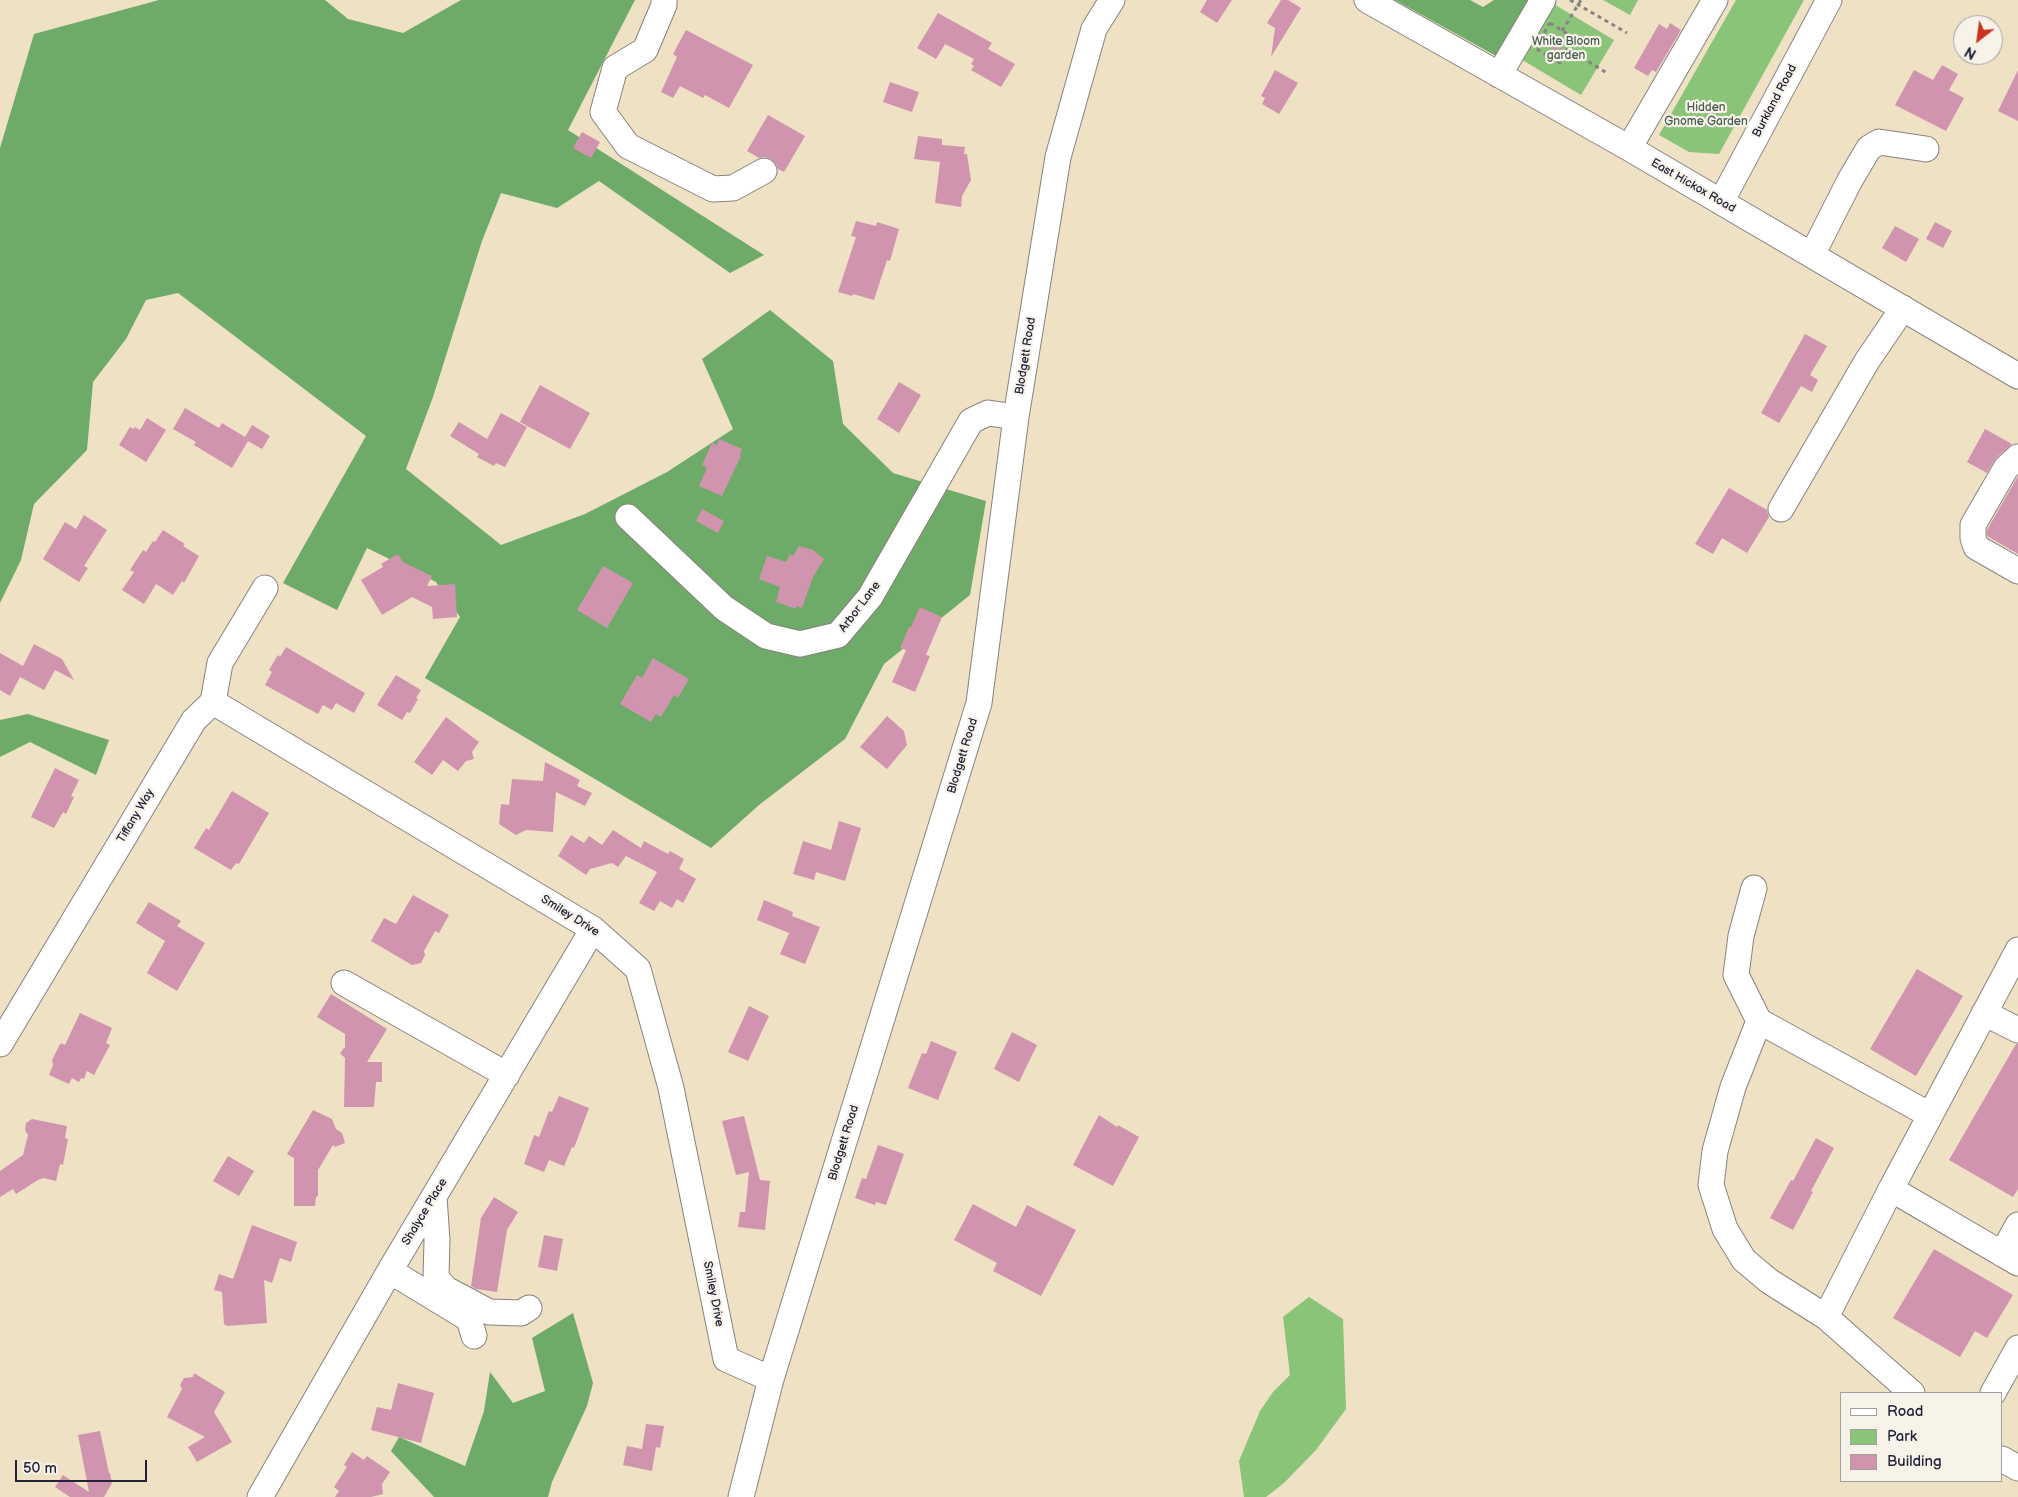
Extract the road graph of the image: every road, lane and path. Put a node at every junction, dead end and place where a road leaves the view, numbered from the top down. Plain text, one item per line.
1 (664, 0) edge
2 (1112, 0) edge
3 (1367, 0) edge
4 (1543, 0) edge
5 (1570, 0) edge
6 (1581, 0) edge
7 (1715, 0) edge
8 (1829, 0) edge
9 (1578, 4) junction
10 (1562, 30) junction
11 (1627, 33) dead end
12 (1568, 49) junction
13 (1606, 73) dead end
14 (1499, 75) junction
15 (1629, 148) junction
16 (1926, 149) dead end
17 (764, 171) dead end
18 (1721, 202) junction
19 (1812, 255) junction
20 (1903, 308) junction
21 (2018, 376) edge
22 (1016, 417) junction
23 (2018, 457) edge
24 (1781, 509) dead end
25 (628, 516) dead end
26 (2018, 571) edge
27 (265, 588) dead end
28 (213, 702) junction
29 (1754, 888) dead end
30 (593, 929) junction
31 (2018, 950) edge
32 (344, 983) dead end
33 (1984, 1013) junction
34 (1759, 1021) junction
35 (2018, 1030) edge
36 (0, 1044) edge
37 (506, 1075) junction
38 (1930, 1115) junction
39 (1891, 1190) junction
40 (434, 1197) junction
41 (2018, 1225) edge
42 (2010, 1258) edge
43 (390, 1271) junction
44 (529, 1308) dead end
45 (1826, 1317) junction
46 (474, 1336) dead end
47 (2018, 1348) edge
48 (771, 1379) junction
49 (1911, 1392) edge
50 (1995, 1392) edge
51 (2003, 1459) edge
52 (2018, 1468) edge
53 (260, 1497) edge
54 (741, 1497) edge

1 - 17 street
2 - 22 street, Blodgett Road
3 - 14 street, East Hickox Road
4 - 14 street
5 - 9 path
6 - 9 path
7 - 15 street
8 - 18 street, Burkland Road
9 - 10 path
9 - 11 path
10 - 12 path
10 - 12 path
12 - 13 path
14 - 15 street, East Hickox Road
15 - 18 street, East Hickox Road
16 - 19 street
18 - 19 street, East Hickox Road
19 - 20 street, East Hickox Road
20 - 21 street, East Hickox Road
20 - 24 street
22 - 25 street, Arbor Lane
22 - 48 street, Blodgett Road
23 - 26 street
27 - 28 street
28 - 30 street, Smiley Drive
28 - 36 street, Tiffany Way
29 - 34 street
30 - 37 street, Shalyce Place
30 - 48 street, Smiley Drive
31 - 33 street
32 - 37 street
33 - 35 street
33 - 38 street
34 - 38 street
34 - 45 street
37 - 40 street, Shalyce Place
38 - 39 street
39 - 42 street
39 - 45 street
40 - 43 street, Shalyce Place
40 - 44 street
41 - 42 street
43 - 46 street
43 - 53 street, Shalyce Place
45 - 49 street
47 - 50 street
48 - 54 street, Blodgett Road
51 - 52 street

